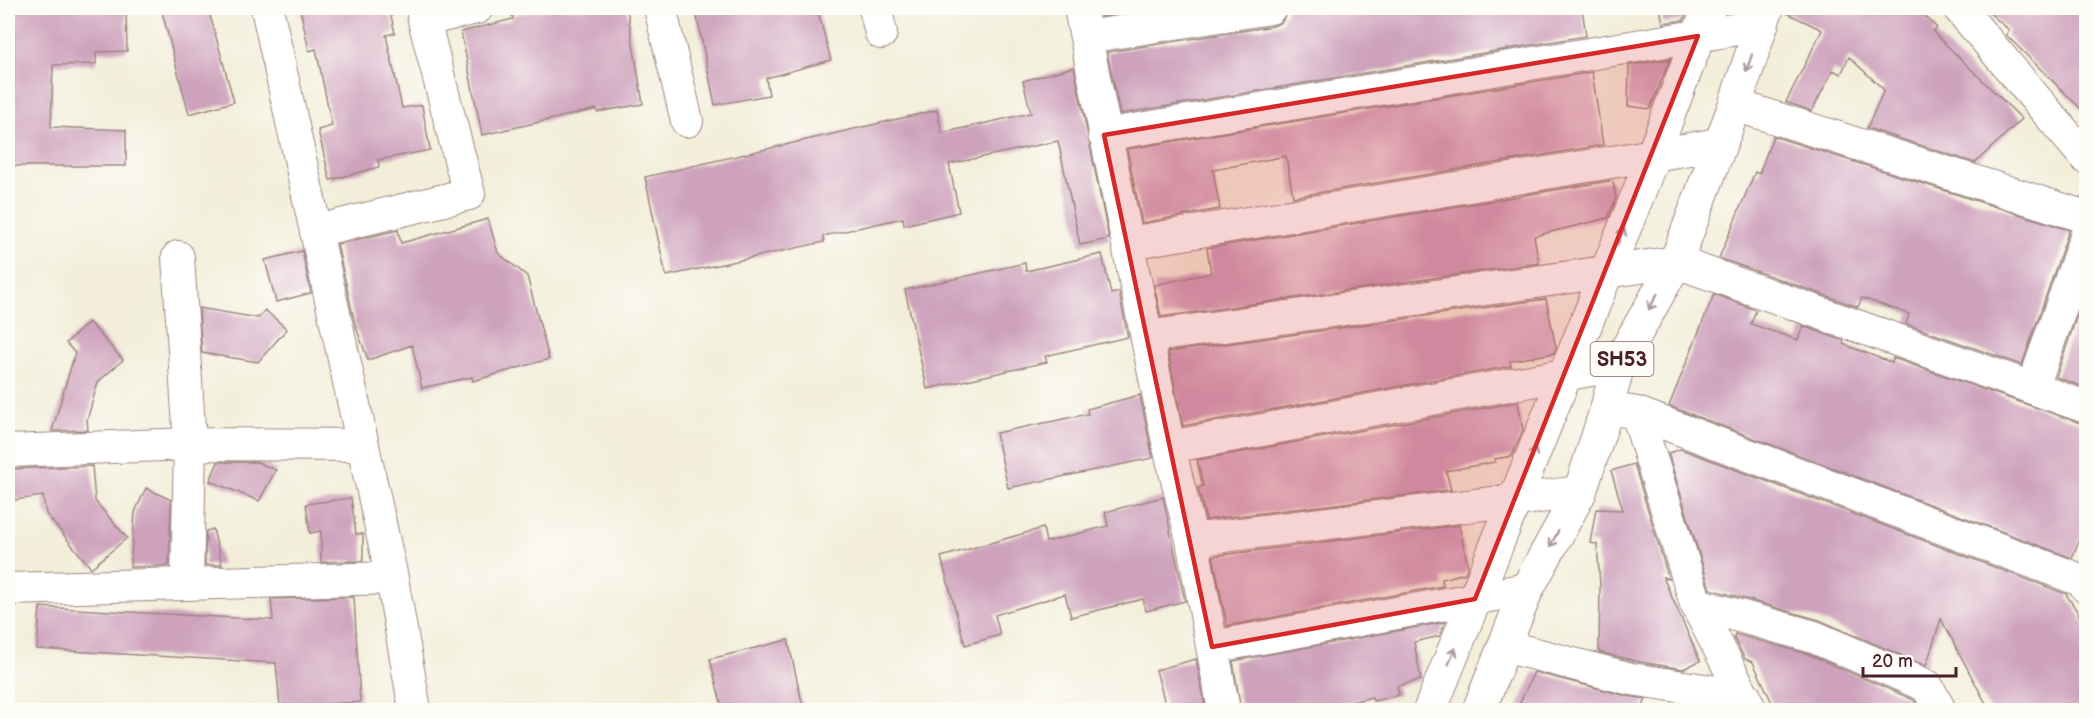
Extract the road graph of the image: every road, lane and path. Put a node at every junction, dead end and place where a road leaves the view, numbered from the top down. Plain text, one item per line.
1 (267, 8) edge
2 (477, 8) edge
3 (660, 8) edge
4 (1270, 8) edge
5 (1959, 8) edge
6 (423, 14) edge
7 (1765, 16) edge
8 (1084, 22) edge
9 (1704, 22) edge
10 (1735, 105) junction
11 (687, 121) dead end
12 (1104, 135) junction
13 (1719, 144) junction
14 (1653, 156) junction
15 (2086, 158) edge
16 (2086, 218) edge
17 (316, 231) junction
18 (2086, 236) edge
19 (1129, 243) junction
20 (178, 257) dead end
21 (1676, 262) junction
22 (1606, 272) junction
23 (1147, 337) junction
24 (1618, 366) junction
25 (1565, 376) junction
26 (2032, 387) junction
27 (2086, 408) edge
28 (1622, 411) junction
29 (190, 444) junction
30 (363, 445) junction
31 (1169, 447) junction
32 (8, 452) edge
33 (1580, 492) junction
34 (1515, 500) junction
35 (1192, 540) junction
36 (392, 578) junction
37 (187, 584) junction
38 (2086, 587) edge
39 (8, 589) edge
40 (1527, 589) junction
41 (1475, 599) junction
42 (1696, 604) junction
43 (1504, 646) junction
44 (1212, 647) junction
45 (1748, 703) edge
46 (415, 711) edge
47 (1224, 711) edge
48 (1430, 711) edge
49 (1479, 711) edge
50 (1940, 711) edge

1 - 17 street
2 - 6 street
3 - 11 street
4 - 8 street
5 - 15 street
6 - 17 street
7 - 9 street
7 -> 10 main road, SH53
8 - 12 street
9 - 12 street
9 - 14 main road, SH53
10 - 13 main road, SH53
10 - 16 street
12 - 19 street
13 - 14 street
13 - 21 main road, SH53
14 - 19 street
22 -> 14 main road, SH53
17 - 30 street
18 - 26 street
19 - 23 street
20 - 29 street
21 - 22 street
21 -> 24 main road, SH53
21 - 26 street
22 - 23 street
22 - 25 main road, SH53
23 - 31 street
24 - 25 street
24 - 28 main road, SH53
25 - 31 street
34 -> 25 main road, SH53
26 - 27 street
28 - 33 main road, SH53
28 - 38 street
28 - 42 street
29 - 30 street
29 - 32 street
29 - 37 street
30 - 36 street
31 - 35 street
33 - 34 street
33 -> 40 main road, SH53
34 - 35 street
34 - 41 main road, SH53
35 - 44 street
36 - 37 street
36 - 46 street
37 - 39 street
40 - 41 street
40 - 43 main road, SH53
41 - 44 street
48 -> 41 main road, SH53
42 - 45 street
42 - 50 street
43 - 45 street
43 - 49 main road, SH53
44 - 47 street

